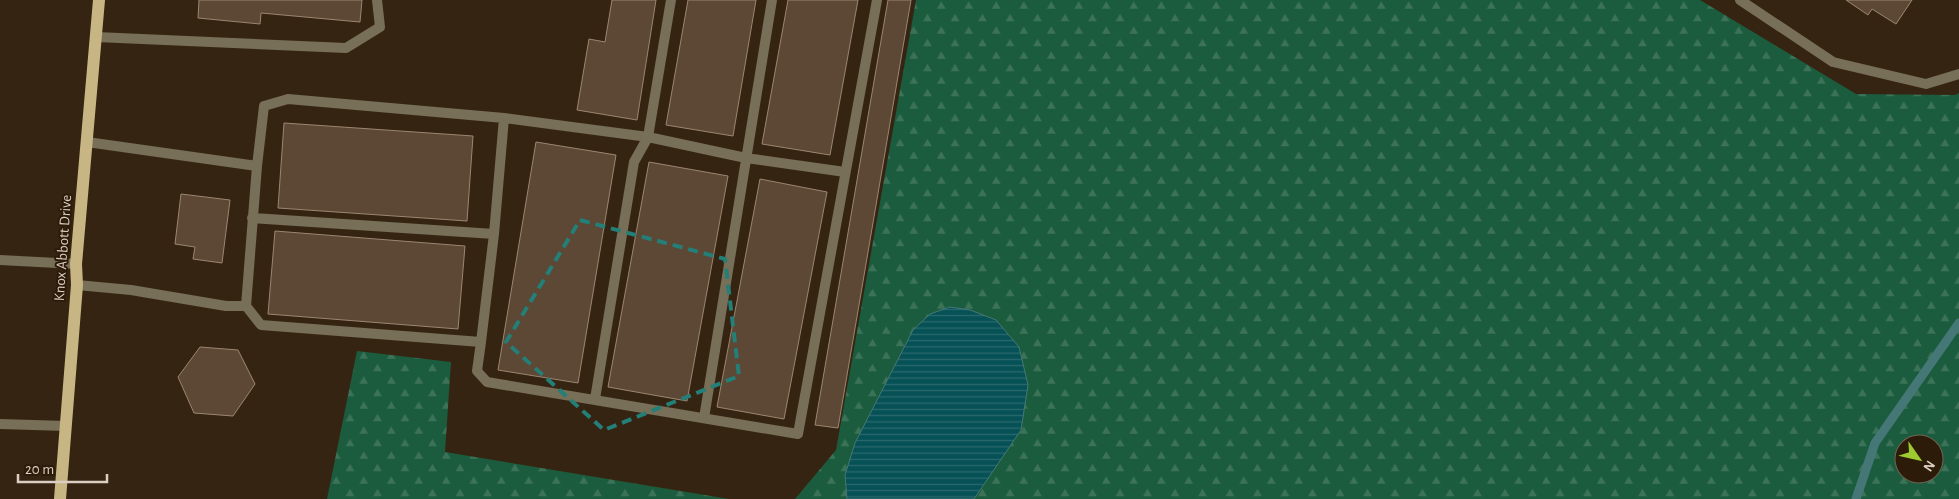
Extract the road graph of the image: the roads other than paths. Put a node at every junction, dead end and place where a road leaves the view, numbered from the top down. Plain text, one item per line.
1 (98, 0) edge
2 (377, 0) edge
3 (671, 0) edge
4 (772, 0) edge
5 (877, 0) edge
6 (1740, 0) edge
7 (96, 37) junction
8 (1959, 74) edge
9 (504, 118) junction
10 (648, 137) junction
11 (87, 142) junction
12 (746, 158) junction
13 (257, 166) junction
14 (844, 172) junction
15 (252, 218) junction
16 (494, 234) junction
17 (0, 260) edge
18 (76, 264) junction
19 (77, 285) junction
20 (246, 306) junction
21 (481, 342) junction
22 (595, 399) junction
23 (704, 418) junction
24 (0, 424) edge
25 (66, 426) junction
26 (60, 499) edge

1 - 7 main road, Knox Abbott Drive
2 - 7 street
3 - 10 street
4 - 12 street
5 - 14 street
6 - 8 street
7 - 11 main road, Knox Abbott Drive
9 - 10 street
9 - 13 street
9 - 16 street
10 - 12 street
10 - 22 street
11 - 13 street
11 - 18 main road, Knox Abbott Drive
12 - 14 street
12 - 23 street
13 - 15 street
14 - 23 street
15 - 16 street
15 - 20 street
16 - 21 street
17 - 18 street
18 - 19 main road, Knox Abbott Drive
19 - 20 street
19 - 25 main road, Knox Abbott Drive
20 - 21 street
21 - 22 street
22 - 23 street
24 - 25 street
25 - 26 main road, Knox Abbott Drive

